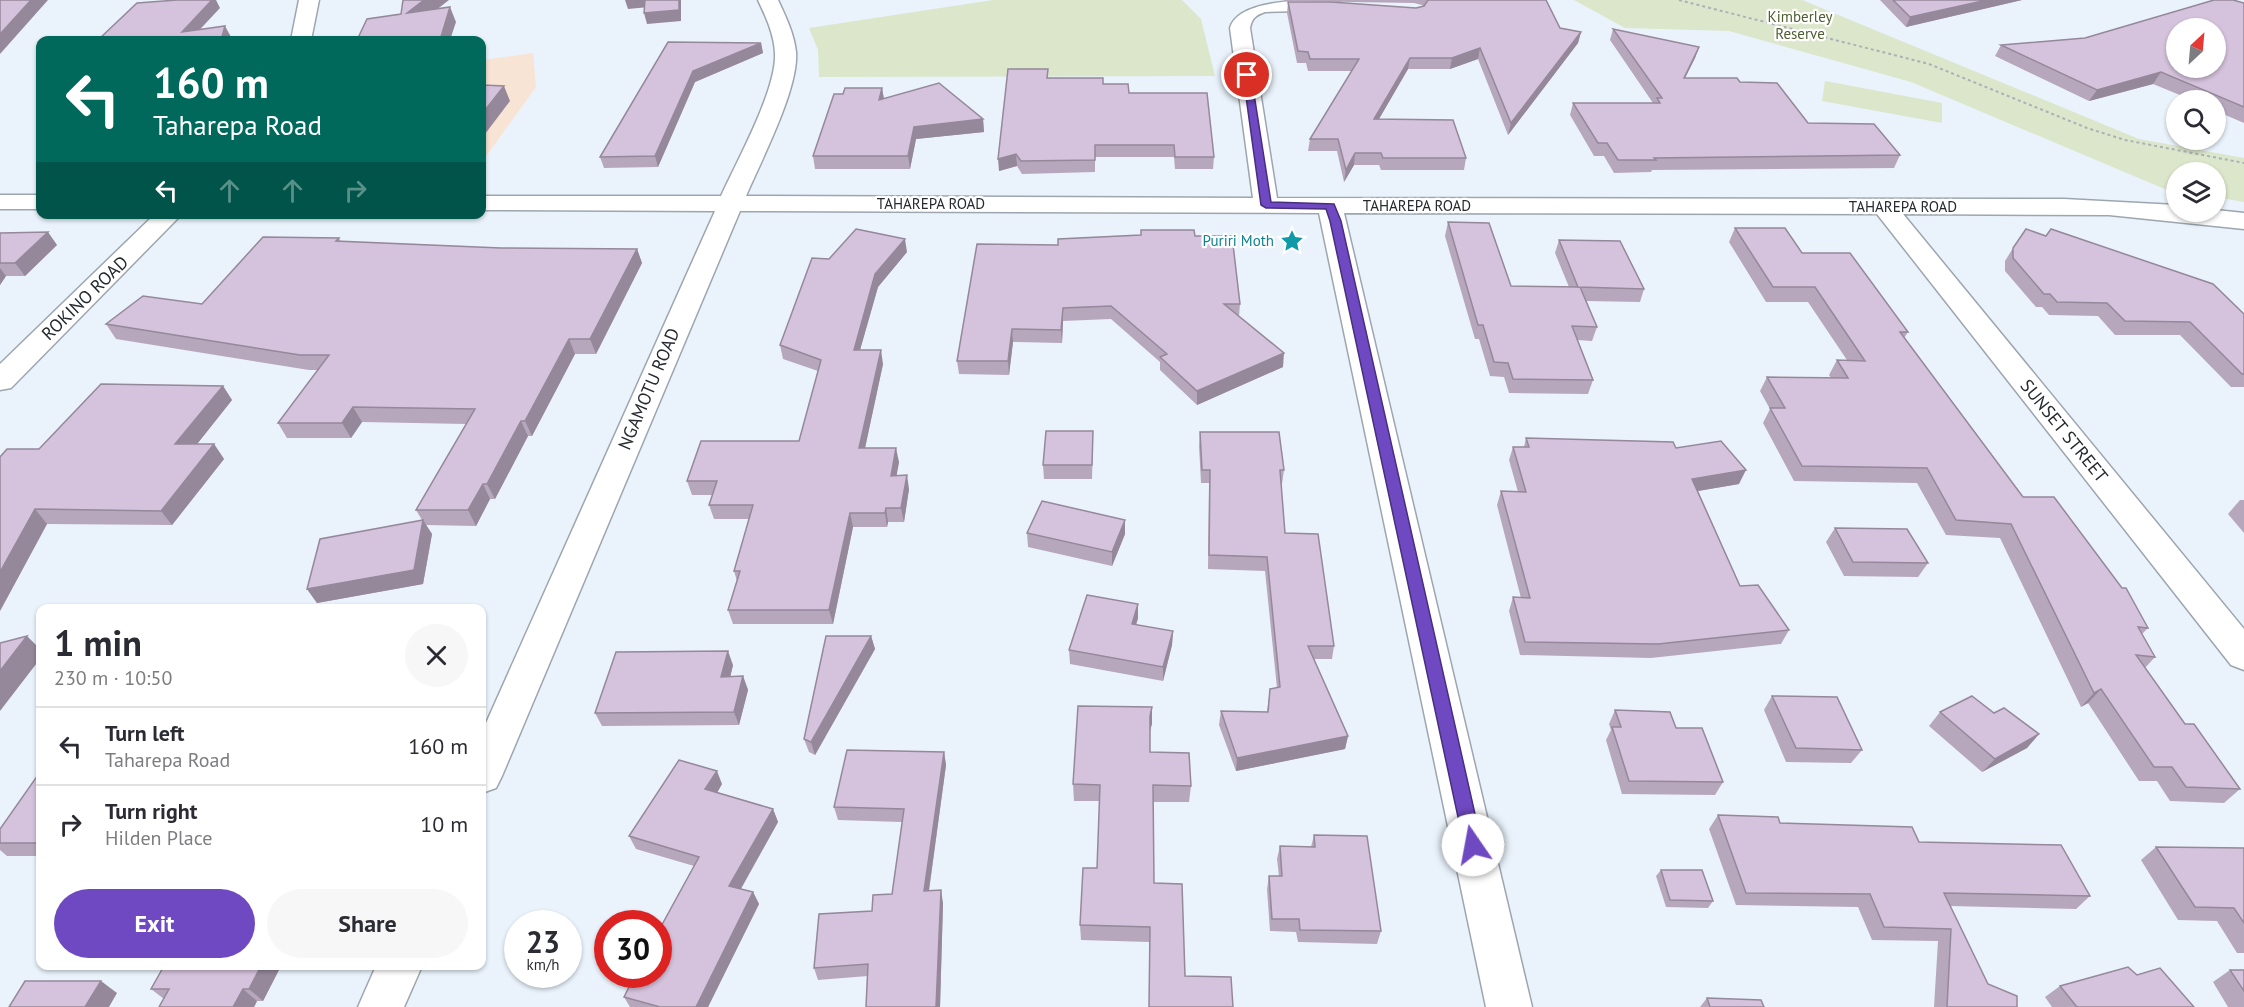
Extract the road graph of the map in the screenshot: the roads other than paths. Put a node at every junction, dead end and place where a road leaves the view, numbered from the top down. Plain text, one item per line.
1 (309, 0) edge
2 (768, 0) edge
3 (1347, 6) edge
4 (302, 36) edge
5 (0, 202) edge
6 (36, 202) edge
7 (486, 203) edge
8 (729, 204) junction
9 (1266, 205) junction
10 (1330, 206) junction
11 (1884, 207) junction
12 (165, 219) edge
13 (2244, 221) edge
14 (0, 381) edge
15 (2244, 655) edge
16 (486, 767) edge
17 (397, 970) edge
18 (381, 1007) edge
19 (1509, 1007) edge

1 - 4 street
2 - 8 street, NGAMOTU ROAD
3 - 9 street
5 - 6 street
7 - 8 street, TAHAREPA ROAD
8 - 9 street, TAHAREPA ROAD
8 - 16 street, NGAMOTU ROAD
9 - 10 street, TAHAREPA ROAD
10 - 11 street, TAHAREPA ROAD
10 - 19 street
11 - 13 street, TAHAREPA ROAD
11 - 15 street, SUNSET STREET
12 - 14 street, ROKINO ROAD
17 - 18 street

